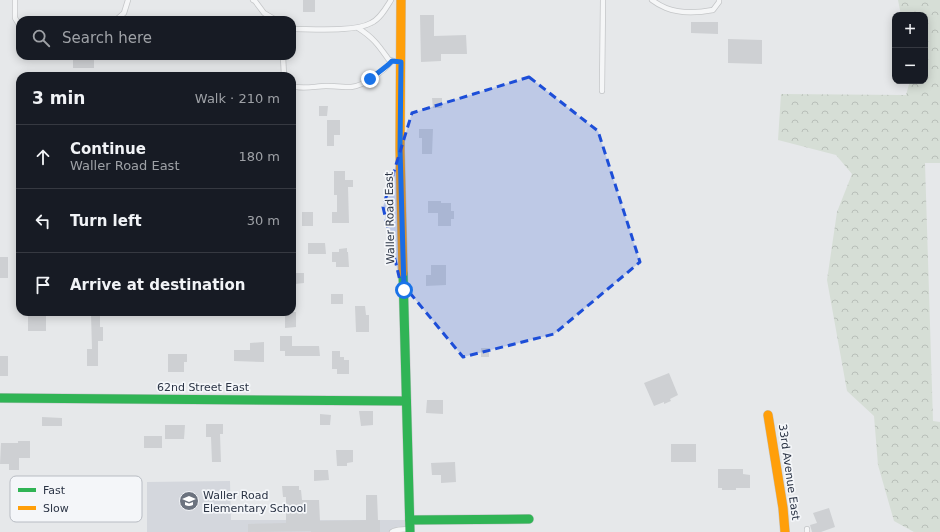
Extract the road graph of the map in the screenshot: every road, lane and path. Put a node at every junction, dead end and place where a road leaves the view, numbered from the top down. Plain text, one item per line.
1 (15, 0) edge
2 (128, 0) edge
3 (253, 0) edge
4 (391, 0) edge
5 (401, 0) edge
6 (602, 0) edge
7 (652, 0) edge
8 (719, 0) edge
9 (121, 16) edge
10 (269, 16) edge
11 (16, 20) edge
12 (358, 28) junction
13 (296, 29) edge
14 (283, 60) edge
15 (396, 62) junction
16 (284, 72) edge
17 (296, 87) edge
18 (602, 91) dead end
19 (0, 398) edge
20 (406, 401) junction
21 (768, 415) dead end
22 (529, 519) dead end
23 (410, 520) junction
24 (410, 531) edge
25 (392, 532) edge
26 (785, 532) edge

1 - 11 lane
2 - 9 lane
3 - 10 lane
4 - 12 lane
5 - 15 street, Waller Road East
6 - 18 lane
7 - 8 lane
12 - 13 lane
12 - 15 lane
14 - 16 lane
15 - 17 lane
15 - 20 street, Waller Road East
19 - 20 street, 62nd Street East
20 - 23 street, Waller Road East
21 - 26 street, 33rd Avenue East
22 - 23 street
23 - 24 street, Waller Road East
24 - 25 lane

